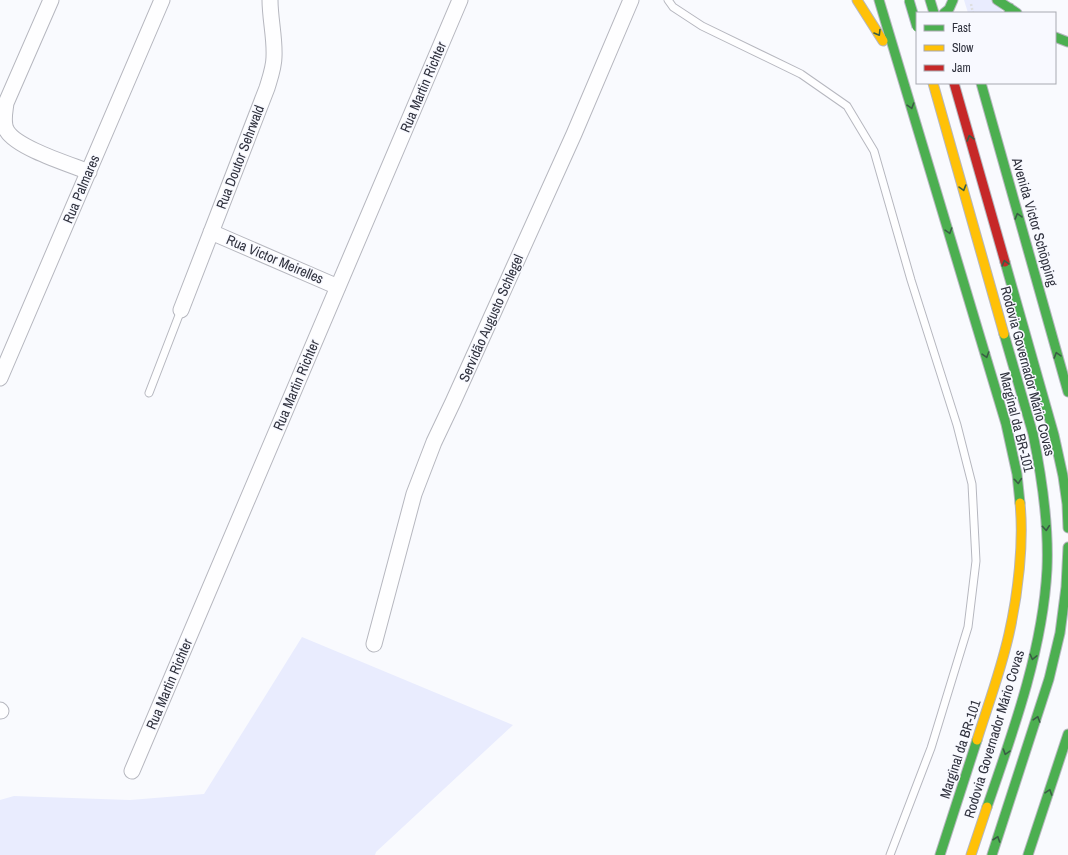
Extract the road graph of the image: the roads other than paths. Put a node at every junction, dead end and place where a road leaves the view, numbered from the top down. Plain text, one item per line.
1 (51, 0) edge
2 (162, 0) edge
3 (270, 0) edge
4 (460, 0) edge
5 (631, 0) edge
6 (668, 0) edge
7 (857, 0) edge
8 (879, 0) edge
9 (909, 0) edge
10 (930, 0) edge
11 (997, 0) edge
12 (957, 2) edge
13 (901, 9) dead end
14 (1012, 9) edge
15 (934, 12) edge
16 (945, 12) edge
17 (916, 15) edge
18 (916, 24) edge
19 (1056, 37) edge
20 (1068, 42) edge
21 (900, 69) junction
22 (933, 84) edge
23 (954, 84) edge
24 (981, 84) edge
25 (997, 107) dead end
26 (1004, 167) junction
27 (89, 172) junction
28 (211, 232) junction
29 (338, 286) junction
30 (181, 310) joint
31 (0, 378) edge
32 (1068, 392) edge
33 (149, 393) dead end
34 (1068, 528) edge
35 (1068, 547) edge
36 (374, 644) dead end
37 (1042, 729) dead end
38 (1068, 734) edge
39 (132, 771) dead end
40 (1003, 822) junction
41 (890, 855) edge
42 (940, 855) edge
43 (971, 855) edge
44 (992, 855) edge
45 (1028, 855) edge

1 - 27 street
2 - 27 street, Rua Palmares
3 - 28 street, Rua Doutor Sehrwald
4 - 29 street, Rua Martin Richter
5 - 36 street, Servidão Augusto Schlegel
6 - 41 lane
7 -> 21 main road
8 - 21 main road, Marginal da BR-101
9 - 18 main road, bridge
10 - 15 main road
11 - 14 main road
12 - 16 main road
13 - 17 main road
19 - 20 main road
21 -> 42 main road, Marginal da BR-101
22 -> 43 main road, Rodovia Governador Mário Covas
34 -> 23 main road, Rodovia Governador Mário Covas
24 - 26 main road, Avenida Victor Schöpping
25 - 26 main road
32 -> 26 main road, Avenida Victor Schöpping
27 - 31 street, Rua Palmares
28 - 29 street, Rua Victor Meirelles
28 - 30 street, Rua Doutor Sehrwald
29 - 39 street, Rua Martin Richter
30 - 33 lane
40 -> 35 main road
37 - 40 main road
45 -> 38 main road
44 -> 40 main road

